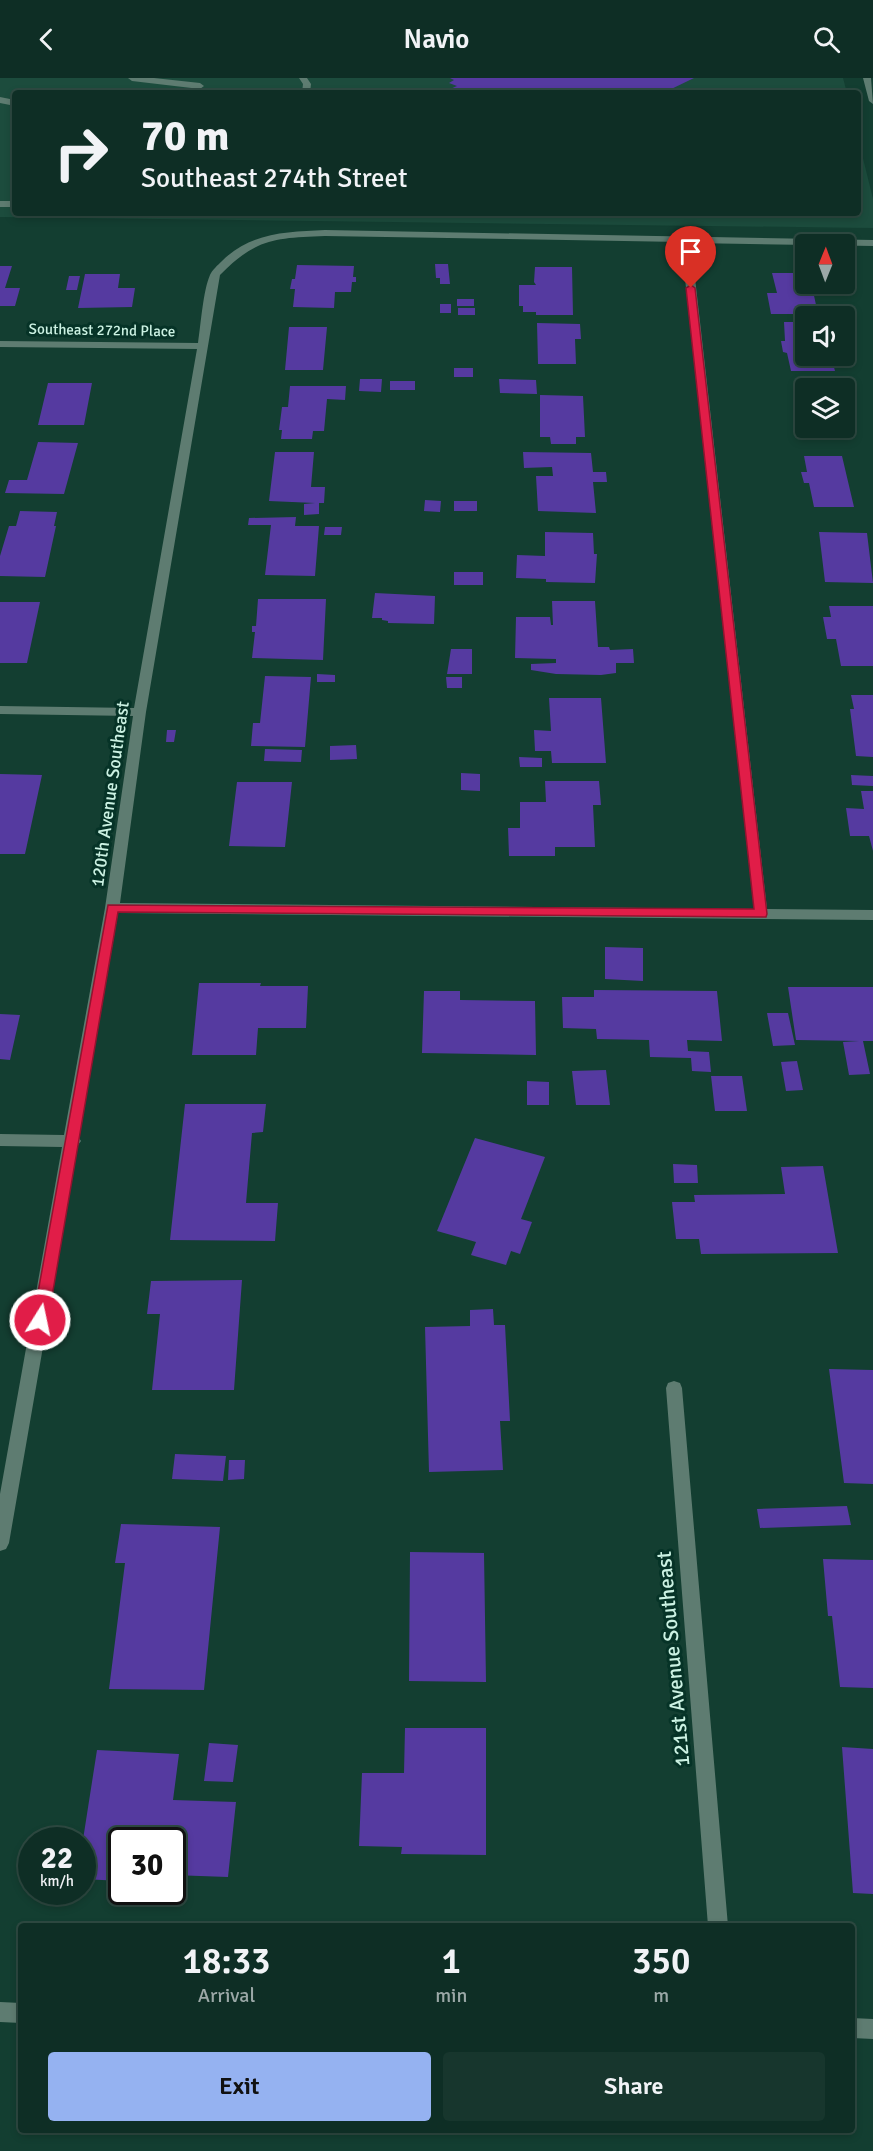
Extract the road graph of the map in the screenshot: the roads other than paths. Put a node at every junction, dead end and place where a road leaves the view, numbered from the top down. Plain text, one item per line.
1 (132, 78) edge
2 (867, 78) edge
3 (202, 86) edge
4 (873, 100) edge
5 (686, 241) junction
6 (873, 243) edge
7 (0, 344) edge
8 (204, 346) junction
9 (0, 710) edge
10 (140, 712) junction
11 (112, 908) junction
12 (761, 914) junction
13 (873, 915) edge
14 (0, 1140) edge
15 (73, 1141) junction
16 (674, 1388) dead end
17 (0, 1543) edge
18 (718, 1923) edge
19 (0, 2012) edge
20 (18, 2013) edge
21 (855, 2028) edge
22 (873, 2029) edge

1 - 3 street
2 - 4 street
5 - 6 street
5 - 8 street, 120th Avenue Southeast
5 - 12 street
7 - 8 street, Southeast 272nd Place
8 - 10 street, 120th Avenue Southeast
9 - 10 street
10 - 11 street, 120th Avenue Southeast
11 - 12 street
11 - 15 street, 120th Avenue Southeast
12 - 13 street
14 - 15 street
15 - 17 street, 120th Avenue Southeast
16 - 18 street, 121st Avenue Southeast
19 - 20 street
21 - 22 street

